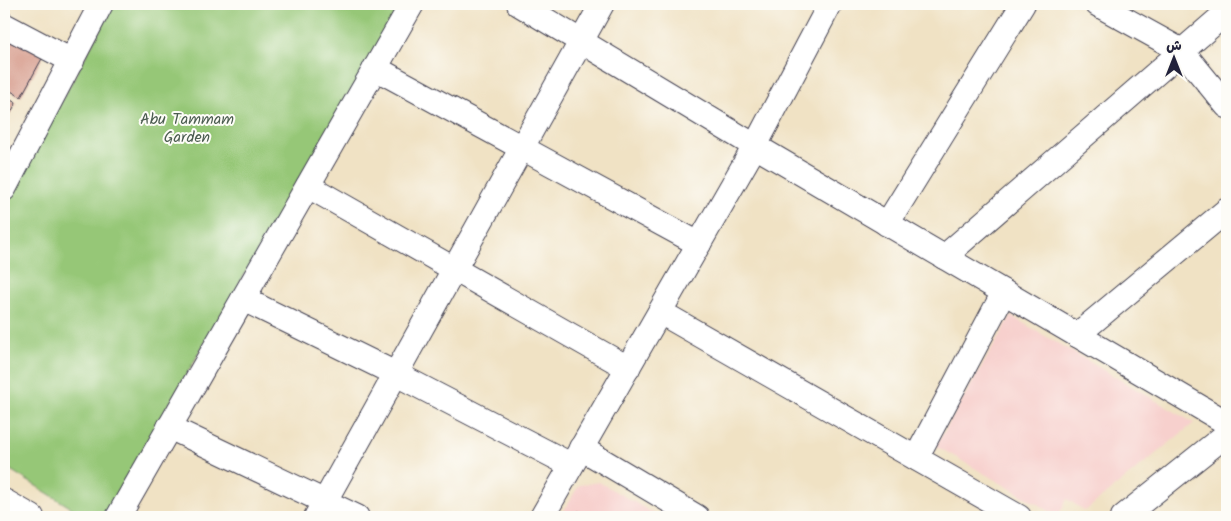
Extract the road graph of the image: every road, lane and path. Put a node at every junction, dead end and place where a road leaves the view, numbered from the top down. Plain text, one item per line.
1 (101, 4) edge
2 (412, 4) edge
3 (519, 4) edge
4 (602, 4) edge
5 (830, 4) edge
6 (1023, 4) edge
7 (1097, 4) edge
8 (1227, 12) edge
9 (4, 25) edge
10 (581, 42) junction
11 (1182, 51) junction
12 (72, 61) junction
13 (375, 68) junction
14 (1227, 106) edge
15 (755, 146) junction
16 (522, 148) junction
17 (6, 181) edge
18 (308, 186) junction
19 (1227, 210) edge
20 (887, 224) junction
21 (699, 244) junction
22 (944, 257) junction
23 (454, 269) junction
24 (1004, 292) junction
25 (243, 299) junction
26 (660, 312) junction
27 (1077, 335) junction
28 (628, 368) junction
29 (396, 374) junction
30 (1227, 423) edge
31 (169, 427) junction
32 (1227, 434) edge
33 (576, 456) junction
34 (916, 458) junction
35 (4, 501) edge
36 (321, 509) edge
37 (32, 517) edge
38 (118, 517) edge
39 (357, 517) edge
40 (542, 517) edge
41 (697, 517) edge
42 (1018, 517) edge
43 (1122, 517) edge

1 - 12 street
2 - 13 street
3 - 10 street
4 - 10 street
5 - 15 street
6 - 20 street
7 - 11 street
8 - 11 street
9 - 12 street
10 - 15 street
10 - 16 street
11 - 14 street
11 - 22 street
12 - 17 street
13 - 16 street
13 - 18 street
15 - 20 street
15 - 21 street
16 - 21 street
16 - 23 street
18 - 23 street
18 - 25 street
19 - 27 street
20 - 22 street
21 - 26 street
22 - 24 street
23 - 28 street
23 - 29 street
24 - 27 street
24 - 34 street
25 - 29 street
25 - 31 street
26 - 28 street
26 - 34 street
27 - 30 street
28 - 33 street
29 - 33 street
29 - 36 street
31 - 36 street
31 - 38 street
32 - 43 street
33 - 40 street
33 - 41 street
34 - 42 street
35 - 37 street
36 - 39 street

